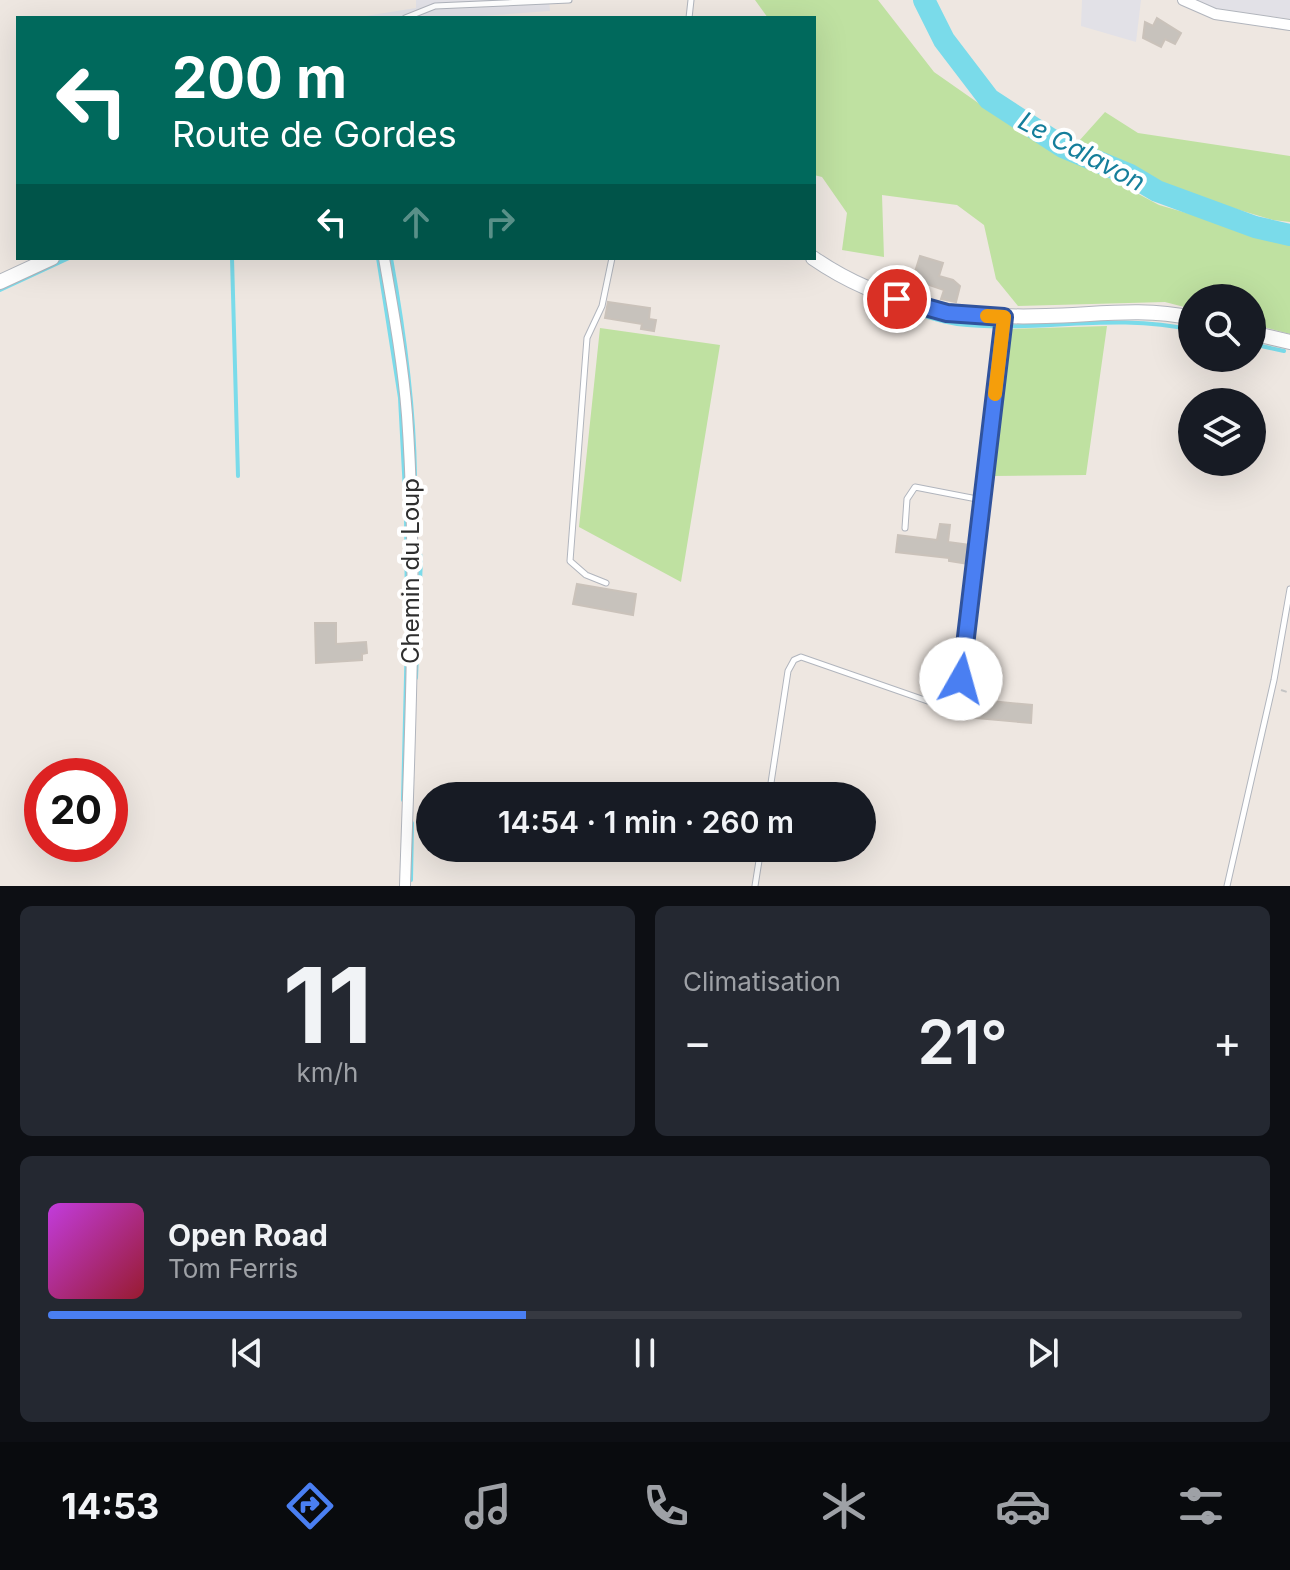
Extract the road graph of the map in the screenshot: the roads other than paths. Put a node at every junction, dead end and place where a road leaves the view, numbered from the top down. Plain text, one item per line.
1 (569, 0) edge
2 (1186, 1) edge
3 (435, 3) edge
4 (409, 16) edge
5 (1290, 25) edge
6 (48, 260) edge
7 (384, 260) edge
8 (612, 260) edge
9 (816, 260) edge
10 (0, 282) edge
11 (1178, 315) edge
12 (1004, 317) junction
13 (1266, 336) edge
14 (1290, 342) edge
15 (982, 500) junction
16 (905, 528) dead end
17 (606, 583) dead end
18 (1290, 589) edge
19 (771, 782) edge
20 (759, 862) edge
21 (405, 886) edge
22 (755, 886) edge
23 (1227, 886) edge

1 - 3 lane
2 - 5 street
3 - 4 lane
6 - 10 street
7 - 21 street, Chemin du Loup
8 - 17 lane
9 - 12 street
11 - 12 street
12 - 15 lane
13 - 14 street
15 - 16 lane
15 - 19 lane
18 - 23 lane
20 - 22 lane

